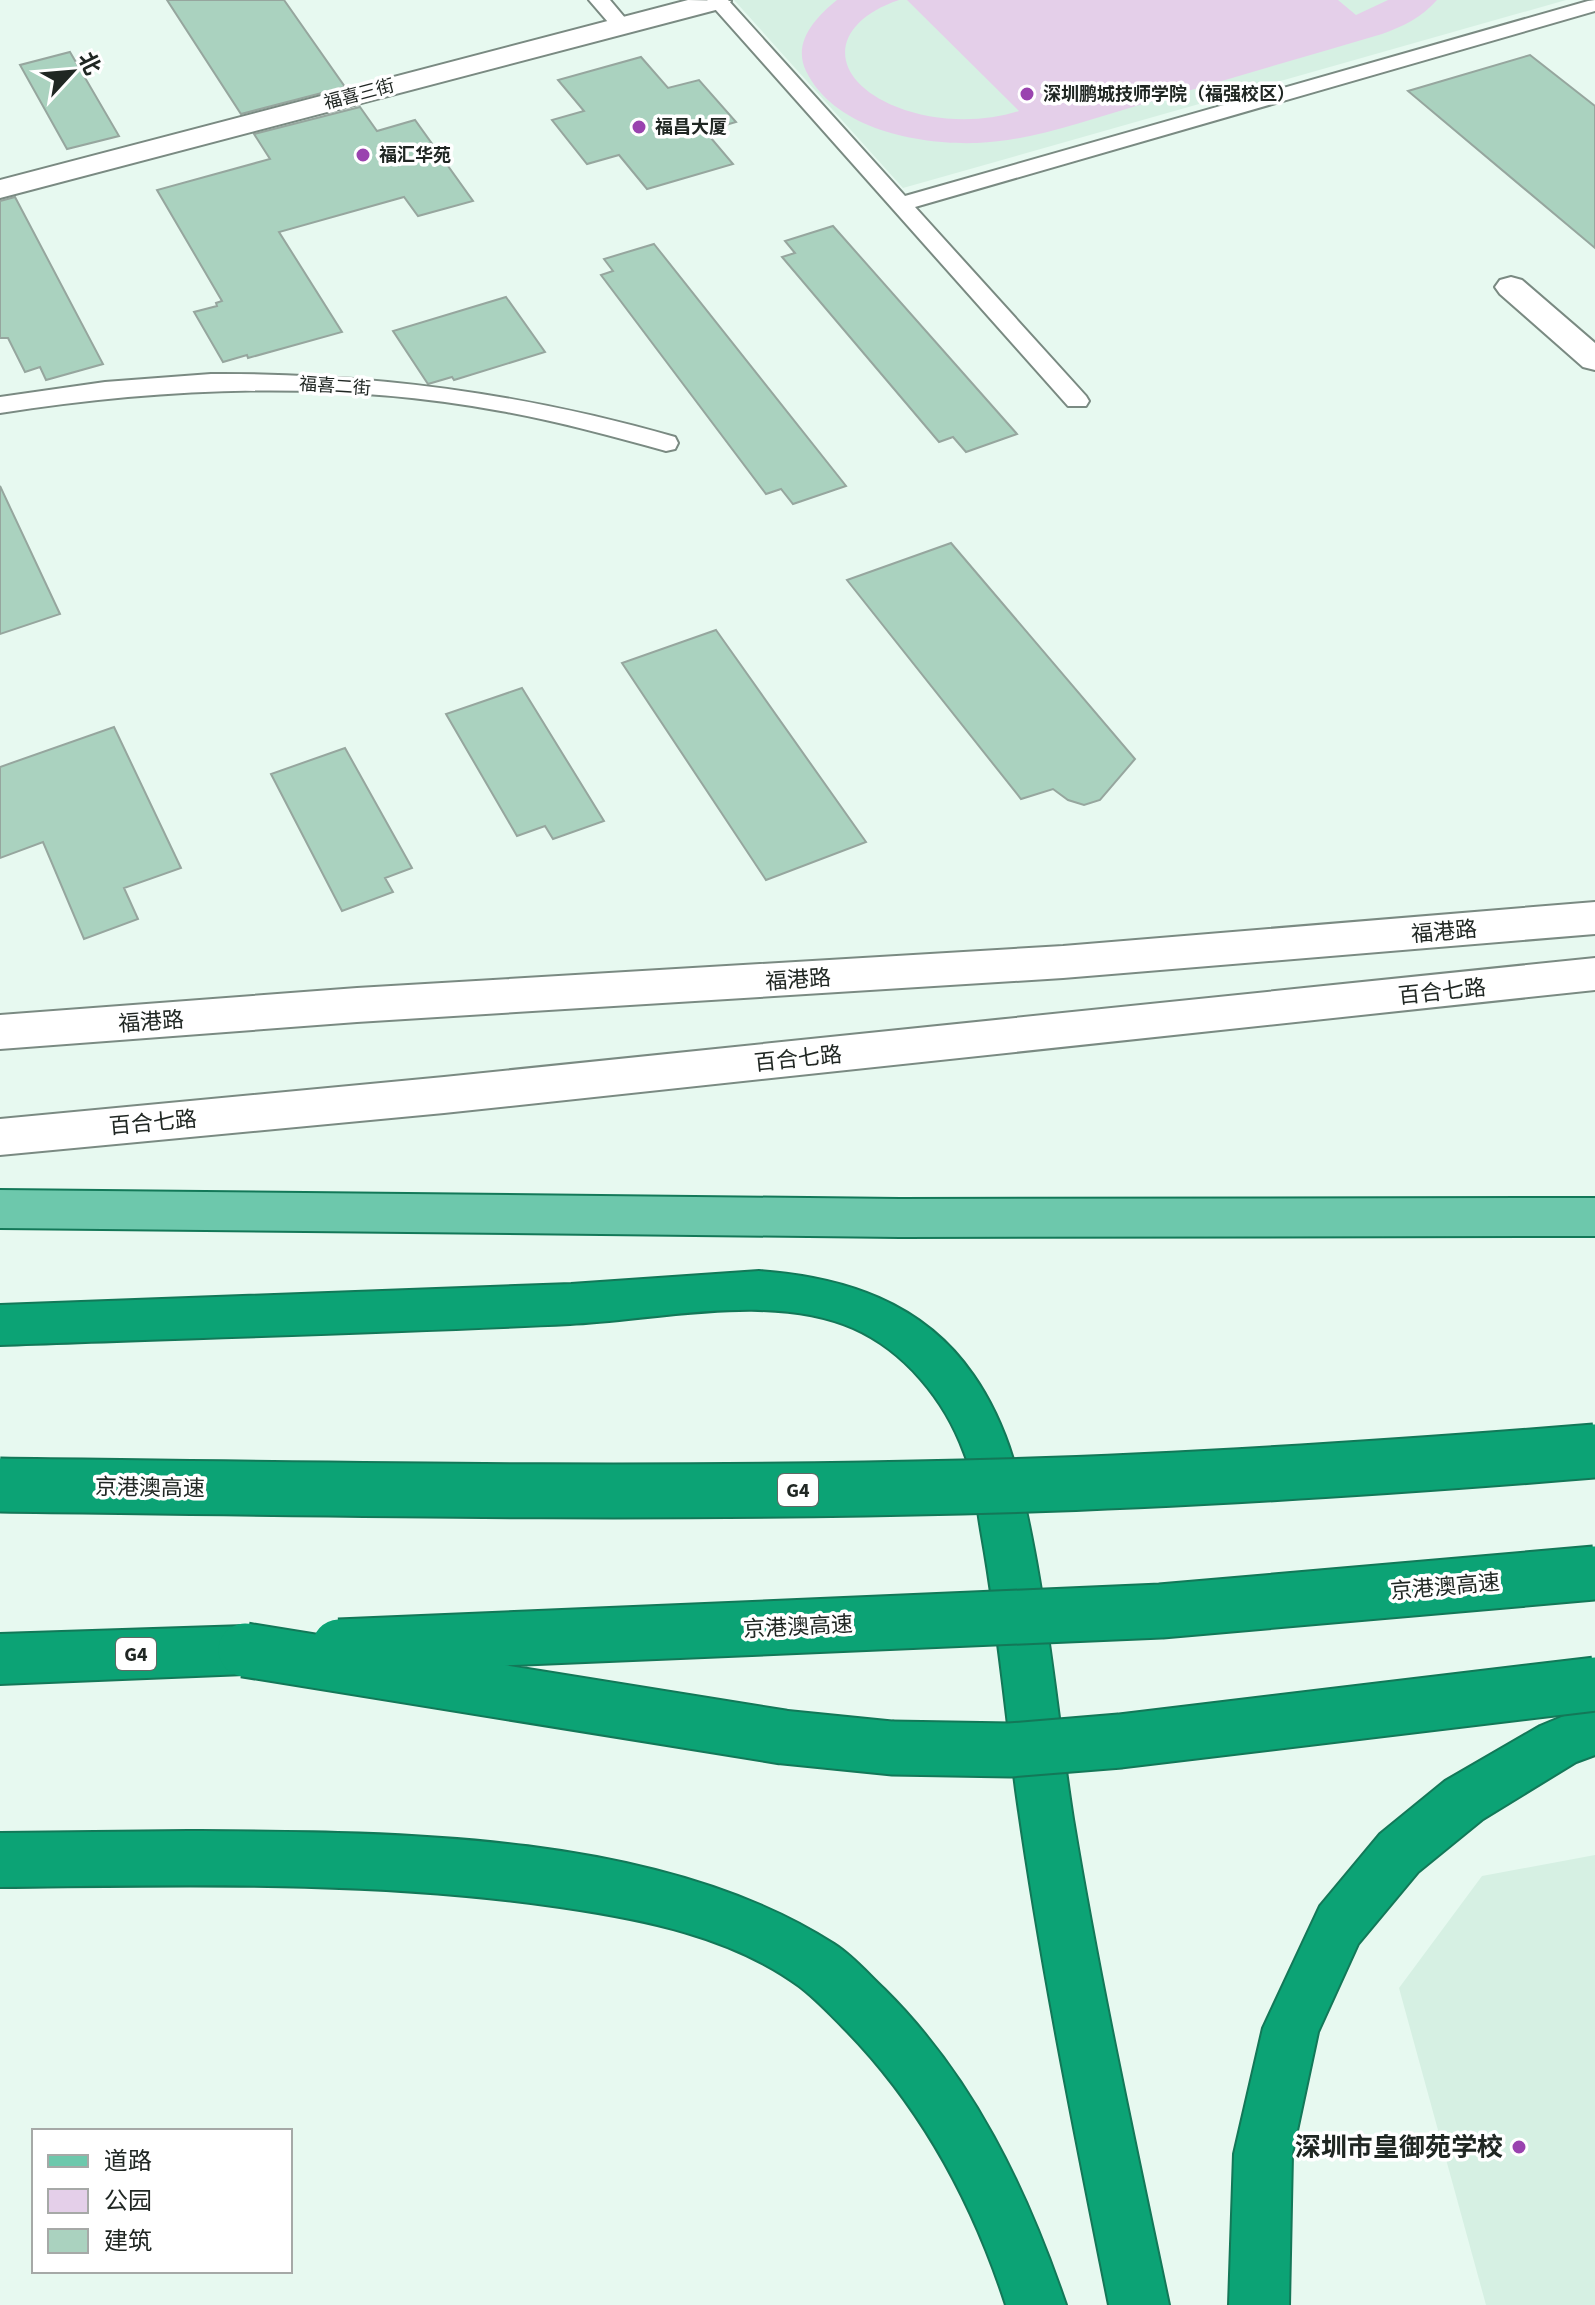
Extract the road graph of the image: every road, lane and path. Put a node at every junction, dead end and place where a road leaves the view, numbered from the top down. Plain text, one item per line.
1 (599, 0) edge
2 (717, 0) edge
3 (1595, 5) edge
4 (621, 25) junction
5 (0, 189) edge
6 (900, 204) junction
7 (1511, 287) dead end
8 (1595, 360) edge
9 (1077, 401) dead end
10 (0, 405) edge
11 (666, 443) dead end
12 (1595, 918) edge
13 (1595, 974) edge
14 (0, 1032) edge
15 (0, 1137) edge
16 (0, 1209) edge
17 (1595, 1217) edge
18 (0, 1325) edge
19 (1595, 1451) edge
20 (0, 1485) edge
21 (1595, 1573) edge
22 (245, 1650) junction
23 (9, 1660) edge
24 (1595, 1684) edge
25 (1595, 1729) edge
26 (0, 1860) edge
27 (1036, 2305) edge
28 (1139, 2305) edge
29 (1259, 2305) edge

1 - 4 lane
2 - 4 street, 福喜三街
2 - 6 lane
3 - 6 lane
4 - 5 street, 福喜三街
6 - 9 lane
7 - 8 street
10 - 11 lane, 福喜二街
12 - 14 street, 福港路
13 - 15 street, 百合七路
16 - 17 main road
18 - 28 highway
19 - 20 highway, 京港澳高速 / G4, bridge
21 - 22 highway, 京港澳高速 / G4, bridge
22 - 23 highway, 京港澳高速 / G4
22 - 24 highway, bridge
25 - 29 highway
26 - 27 highway

